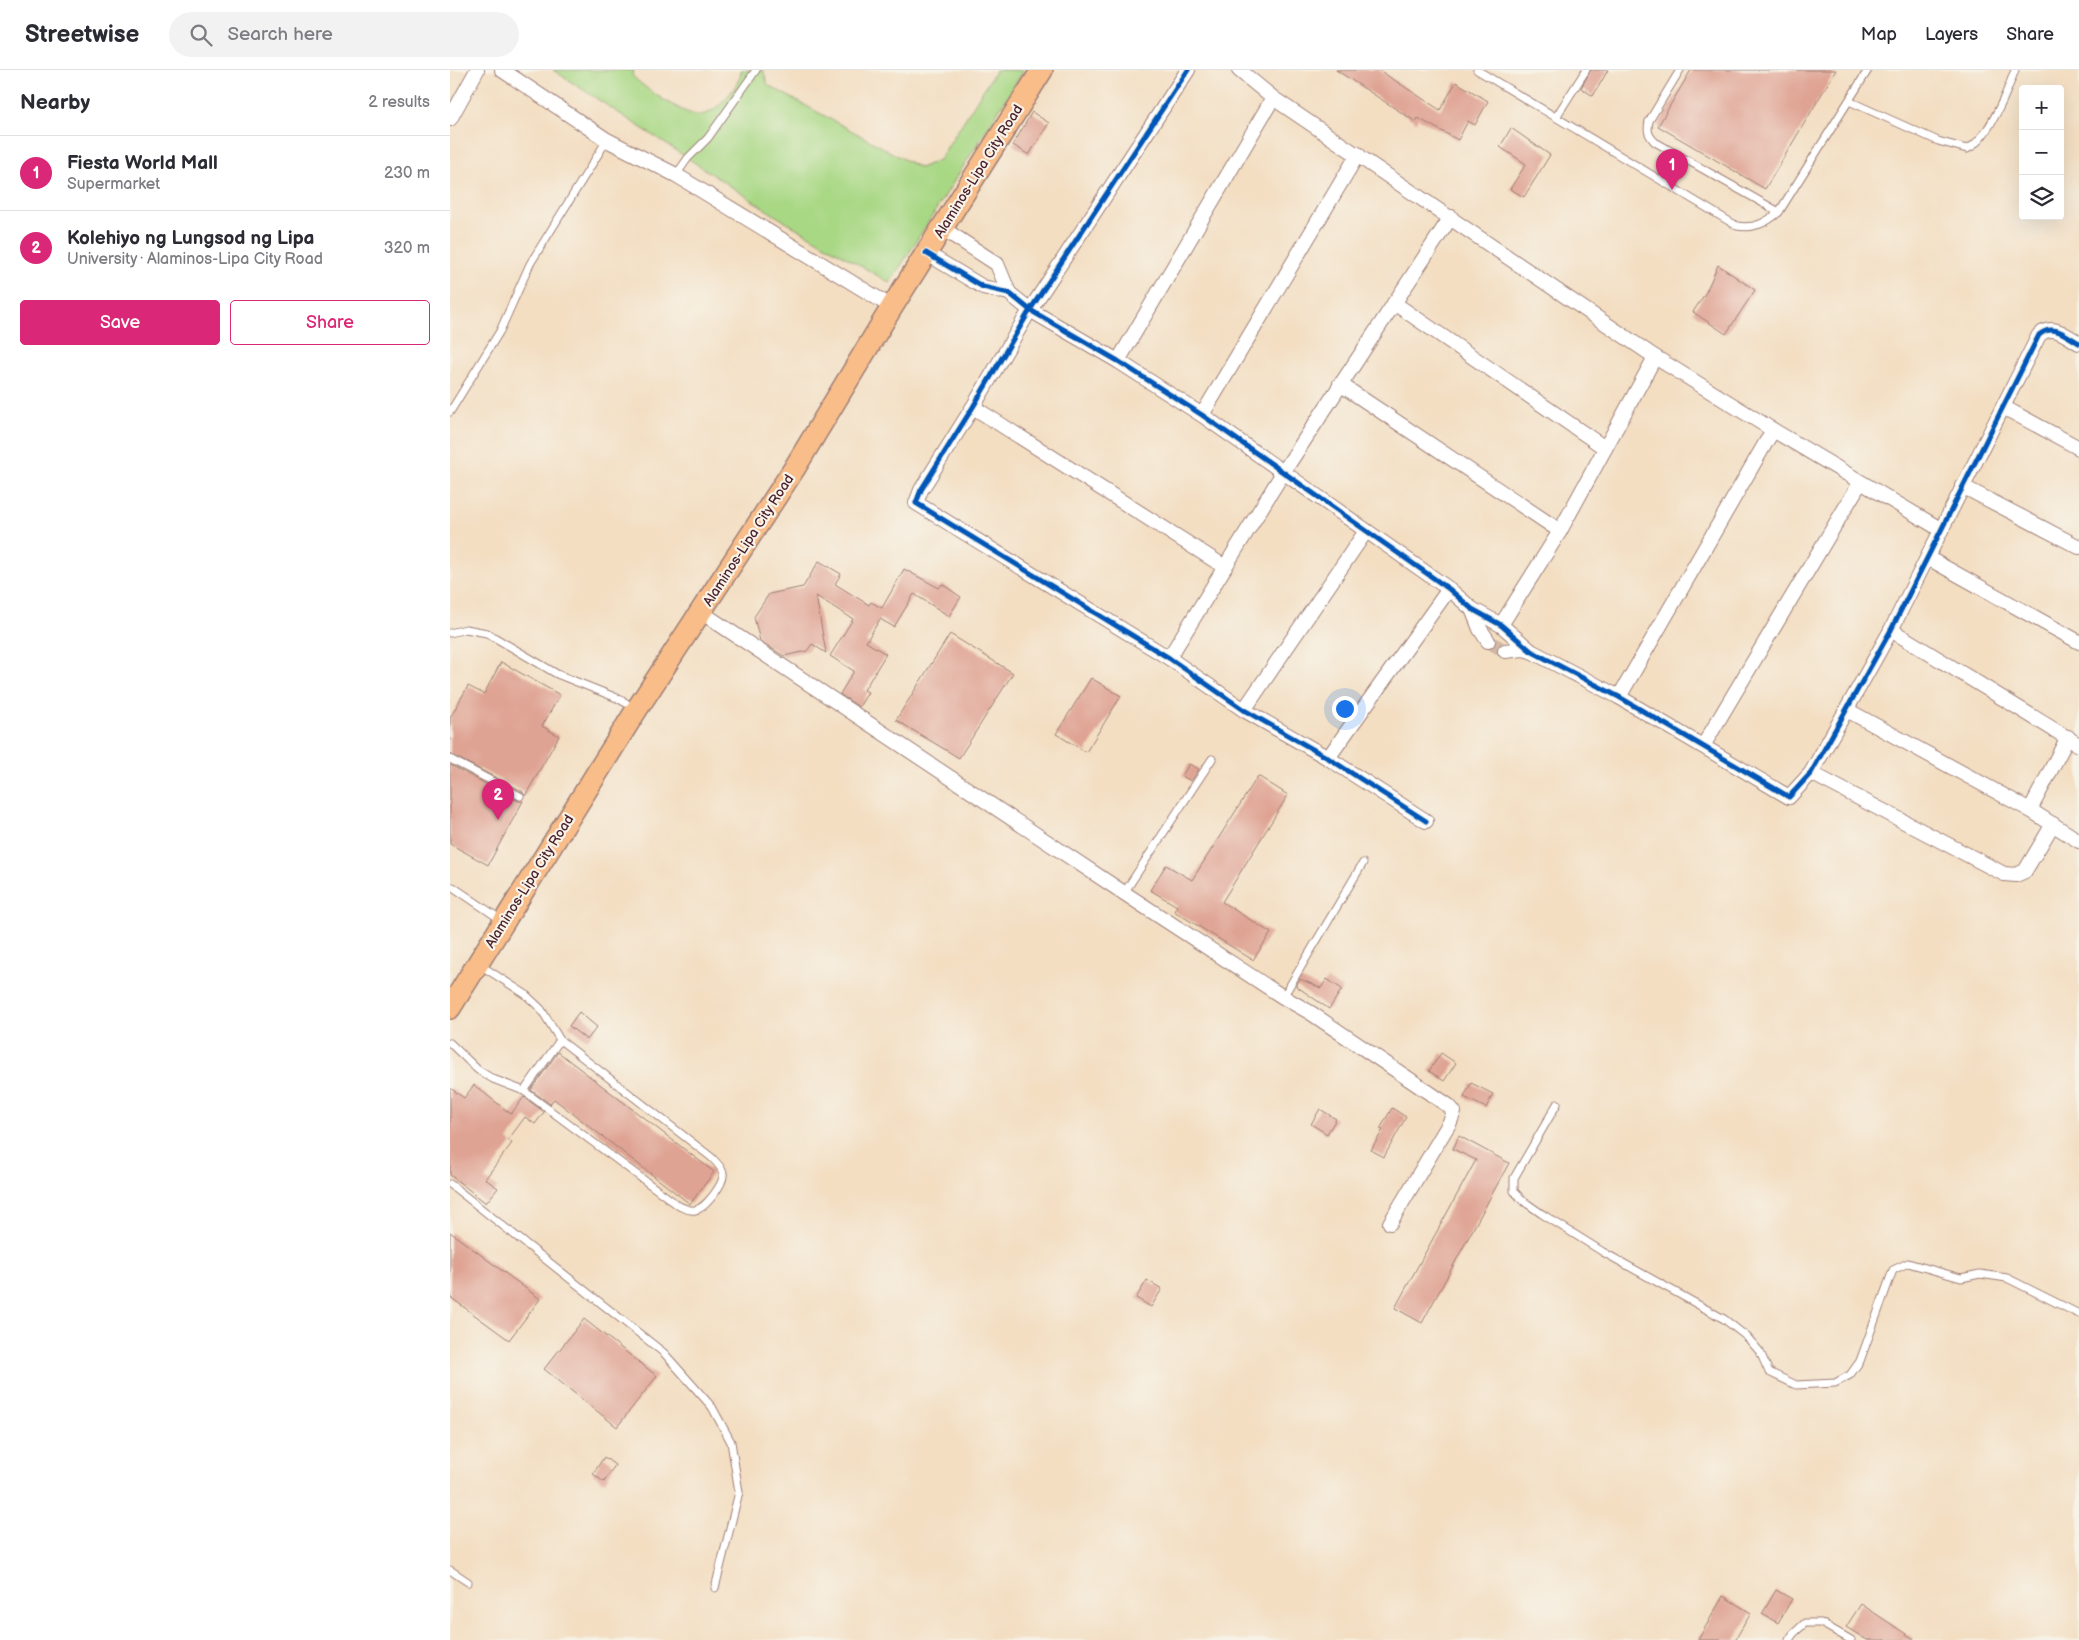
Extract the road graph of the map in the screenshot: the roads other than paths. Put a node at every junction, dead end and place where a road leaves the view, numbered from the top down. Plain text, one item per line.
1 (477, 70) edge
2 (502, 70) edge
3 (756, 70) edge
4 (1042, 70) edge
5 (1188, 70) edge
6 (1239, 70) edge
7 (1476, 70) edge
8 (1586, 70) edge
9 (1680, 70) edge
10 (1868, 70) edge
11 (2015, 70) edge
12 (1273, 98) junction
13 (1849, 101) junction
14 (1556, 117) junction
15 (450, 119) edge
16 (607, 140) junction
17 (1358, 154) junction
18 (676, 175) junction
19 (1779, 212) junction
20 (1451, 217) junction
21 (942, 228) junction
22 (926, 253) junction
23 (1009, 293) junction
24 (1394, 303) junction
25 (892, 307) junction
26 (1030, 310) junction
27 (2079, 343) edge
28 (1655, 357) junction
29 (1118, 361) junction
30 (1340, 384) junction
31 (973, 407) junction
32 (2003, 407) junction
33 (450, 412) edge
34 (1202, 415) junction
35 (1774, 430) junction
36 (1605, 448) junction
37 (2079, 448) edge
38 (1284, 471) junction
39 (1860, 483) junction
40 (1962, 486) junction
41 (1940, 529) junction
42 (1366, 531) junction
43 (1560, 531) junction
44 (2079, 547) edge
45 (1928, 558) junction
46 (1225, 567) junction
47 (1449, 589) junction
48 (1472, 609) junction
49 (701, 612) junction
50 (1501, 625) junction
51 (450, 626) edge
52 (458, 630) junction
53 (1891, 630) junction
54 (450, 633) edge
55 (1488, 641) tunnel mouth
56 (2079, 642) edge
57 (1505, 651) tunnel mouth
58 (1532, 651) junction
59 (1169, 658) junction
60 (1619, 697) junction
61 (637, 709) junction
62 (1244, 710) junction
63 (1847, 710) junction
64 (2074, 741) edge
65 (1703, 746) junction
66 (1328, 758) junction
67 (450, 759) edge
68 (1212, 759) dead end
69 (1811, 773) junction
70 (520, 796) dead end
71 (2030, 810) junction
72 (1426, 821) dead end
73 (2053, 824) junction
74 (2079, 841) edge
75 (1364, 863) dead end
76 (451, 888) edge
77 (1124, 893) junction
78 (504, 922) junction
79 (478, 964) junction
80 (1283, 997) junction
81 (450, 1008) edge
82 (560, 1040) junction
83 (450, 1043) edge
84 (524, 1091) junction
85 (1557, 1104) dead end
86 (450, 1184) edge
87 (1390, 1223) dead end
88 (2079, 1314) edge
89 (450, 1570) edge
90 (468, 1582) dead end
91 (715, 1588) dead end
92 (1789, 1640) edge
93 (1851, 1640) edge

1 - 15 street
2 - 16 street
3 - 18 lane
4 - 21 main road, Alaminos-Lipa City Road
5 - 26 street
6 - 12 street
7 - 14 lane
8 - 14 lane
9 - 19 lane
10 - 13 lane
11 - 13 lane
12 - 17 street
12 - 29 street
13 - 19 lane
14 - 19 lane
16 - 18 street
16 - 33 lane
17 - 20 street
17 - 34 street
18 - 25 street
20 - 24 street
20 - 28 street
21 - 22 main road, Alaminos-Lipa City Road
21 - 23 street
22 - 23 street
22 - 25 main road, Alaminos-Lipa City Road
23 - 26 street
24 - 30 street
24 - 36 street
25 - 49 main road, Alaminos-Lipa City Road
26 - 29 street
26 - 31 street
27 - 32 street
28 - 35 street
28 - 36 street
29 - 34 street
30 - 38 street
30 - 43 street
31 - 46 street
31 - 59 street
32 - 37 street
32 - 40 street
34 - 38 street
35 - 39 street
35 - 60 street
36 - 43 street
38 - 42 street
38 - 46 street
39 - 41 street
39 - 65 street
40 - 41 street
40 - 44 street
41 - 45 street
42 - 47 street
42 - 62 street
43 - 50 street
45 - 53 street
45 - 56 street
46 - 59 street
47 - 48 street
47 - 66 street
48 - 50 street
48 - 55 street
49 - 61 main road, Alaminos-Lipa City Road
49 - 77 street
50 - 58 street
51 - 52 lane
52 - 54 lane
52 - 61 lane
53 - 63 street
53 - 64 street
57 - 58 street
58 - 60 street
59 - 62 street
60 - 65 street
61 - 78 main road, Alaminos-Lipa City Road
62 - 66 street
63 - 69 street
63 - 71 street
64 - 71 street
65 - 69 street
66 - 72 street
67 - 70 lane
68 - 77 lane
69 - 73 street
71 - 73 street
73 - 74 street
75 - 80 lane
76 - 78 lane
77 - 80 street
78 - 79 main road, Alaminos-Lipa City Road
79 - 81 main road, Alaminos-Lipa City Road
79 - 82 lane
80 - 87 street
82 - 84 lane
82 - 84 lane
83 - 84 lane
85 - 88 lane
86 - 91 lane
89 - 90 lane
92 - 93 lane

